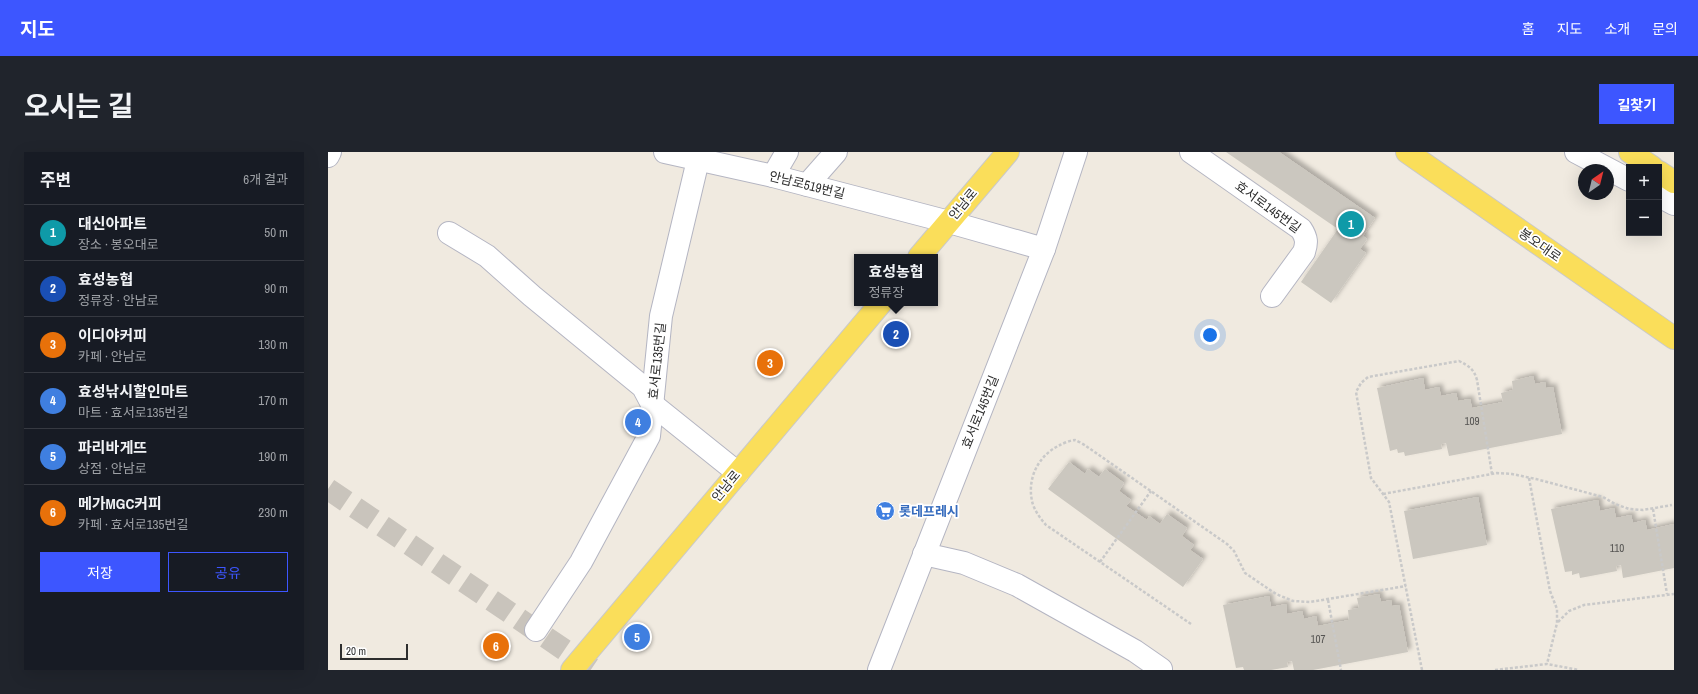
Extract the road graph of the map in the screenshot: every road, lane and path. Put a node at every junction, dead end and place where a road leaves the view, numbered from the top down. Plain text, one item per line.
1 (330, 152) edge
2 (668, 152) edge
3 (787, 152) edge
4 (836, 152) edge
5 (1008, 152) edge
6 (1076, 152) edge
7 (1191, 152) edge
8 (1407, 152) edge
9 (1576, 152) edge
10 (1630, 152) edge
11 (328, 156) edge
12 (698, 160) junction
13 (1648, 164) edge
14 (1662, 174) edge
15 (773, 176) junction
16 (1626, 178) edge
17 (1674, 182) edge
18 (807, 185) junction
19 (1662, 198) edge
20 (1674, 204) edge
21 (949, 222) junction
22 (449, 233) dead end
23 (1044, 249) junction
24 (922, 254) edge
25 (1272, 296) dead end
26 (878, 306) edge
27 (1674, 338) edge
28 (652, 404) junction
29 (738, 473) junction
30 (1492, 474) junction
31 (1529, 478) junction
32 (1151, 491) junction
33 (1383, 494) junction
34 (1672, 505) dead end
35 (1652, 509) junction
36 (924, 554) junction
37 (1100, 562) junction
38 (1406, 586) junction
39 (1667, 594) junction
40 (1674, 594) edge
41 (1328, 599) junction
42 (1557, 623) junction
43 (1191, 624) dead end
44 (536, 630) dead end
45 (1547, 664) junction
46 (1161, 669) edge
47 (1503, 669) edge
48 (572, 670) edge
49 (878, 670) edge
50 (1341, 670) edge
51 (1422, 670) edge
52 (1496, 670) edge
53 (1579, 670) edge

1 - 11 street
2 - 12 street, 안남로519번길
3 - 15 street
4 - 18 street
5 - 21 main road, 안남로
6 - 23 street, 효서로145번길
7 - 25 street, 효서로145번길
8 - 27 main road, 봉오대로
9 - 16 street
10 - 13 main road
12 - 15 street, 안남로519번길
12 - 28 street, 효서로135번길
14 - 17 main road
15 - 18 street, 안남로519번길
18 - 21 street, 안남로519번길
19 - 20 street
21 - 23 street, 안남로519번길
21 - 24 main road, 안남로
22 - 28 street
23 - 36 street, 효서로145번길
26 - 29 main road, 안남로
28 - 29 street
28 - 44 street, 효서로135번길
29 - 48 main road, 안남로
30 - 31 path
30 - 33 path
30 - 33 path
31 - 35 path
31 - 42 path
32 - 37 path
32 - 37 path
32 - 41 path
33 - 38 path
34 - 35 path
35 - 39 path
36 - 46 street
36 - 49 street, 효서로145번길
37 - 43 path
38 - 41 path
38 - 51 path
39 - 40 path
39 - 42 path
41 - 50 path
42 - 45 path
45 - 47 path
45 - 53 path
47 - 52 path

